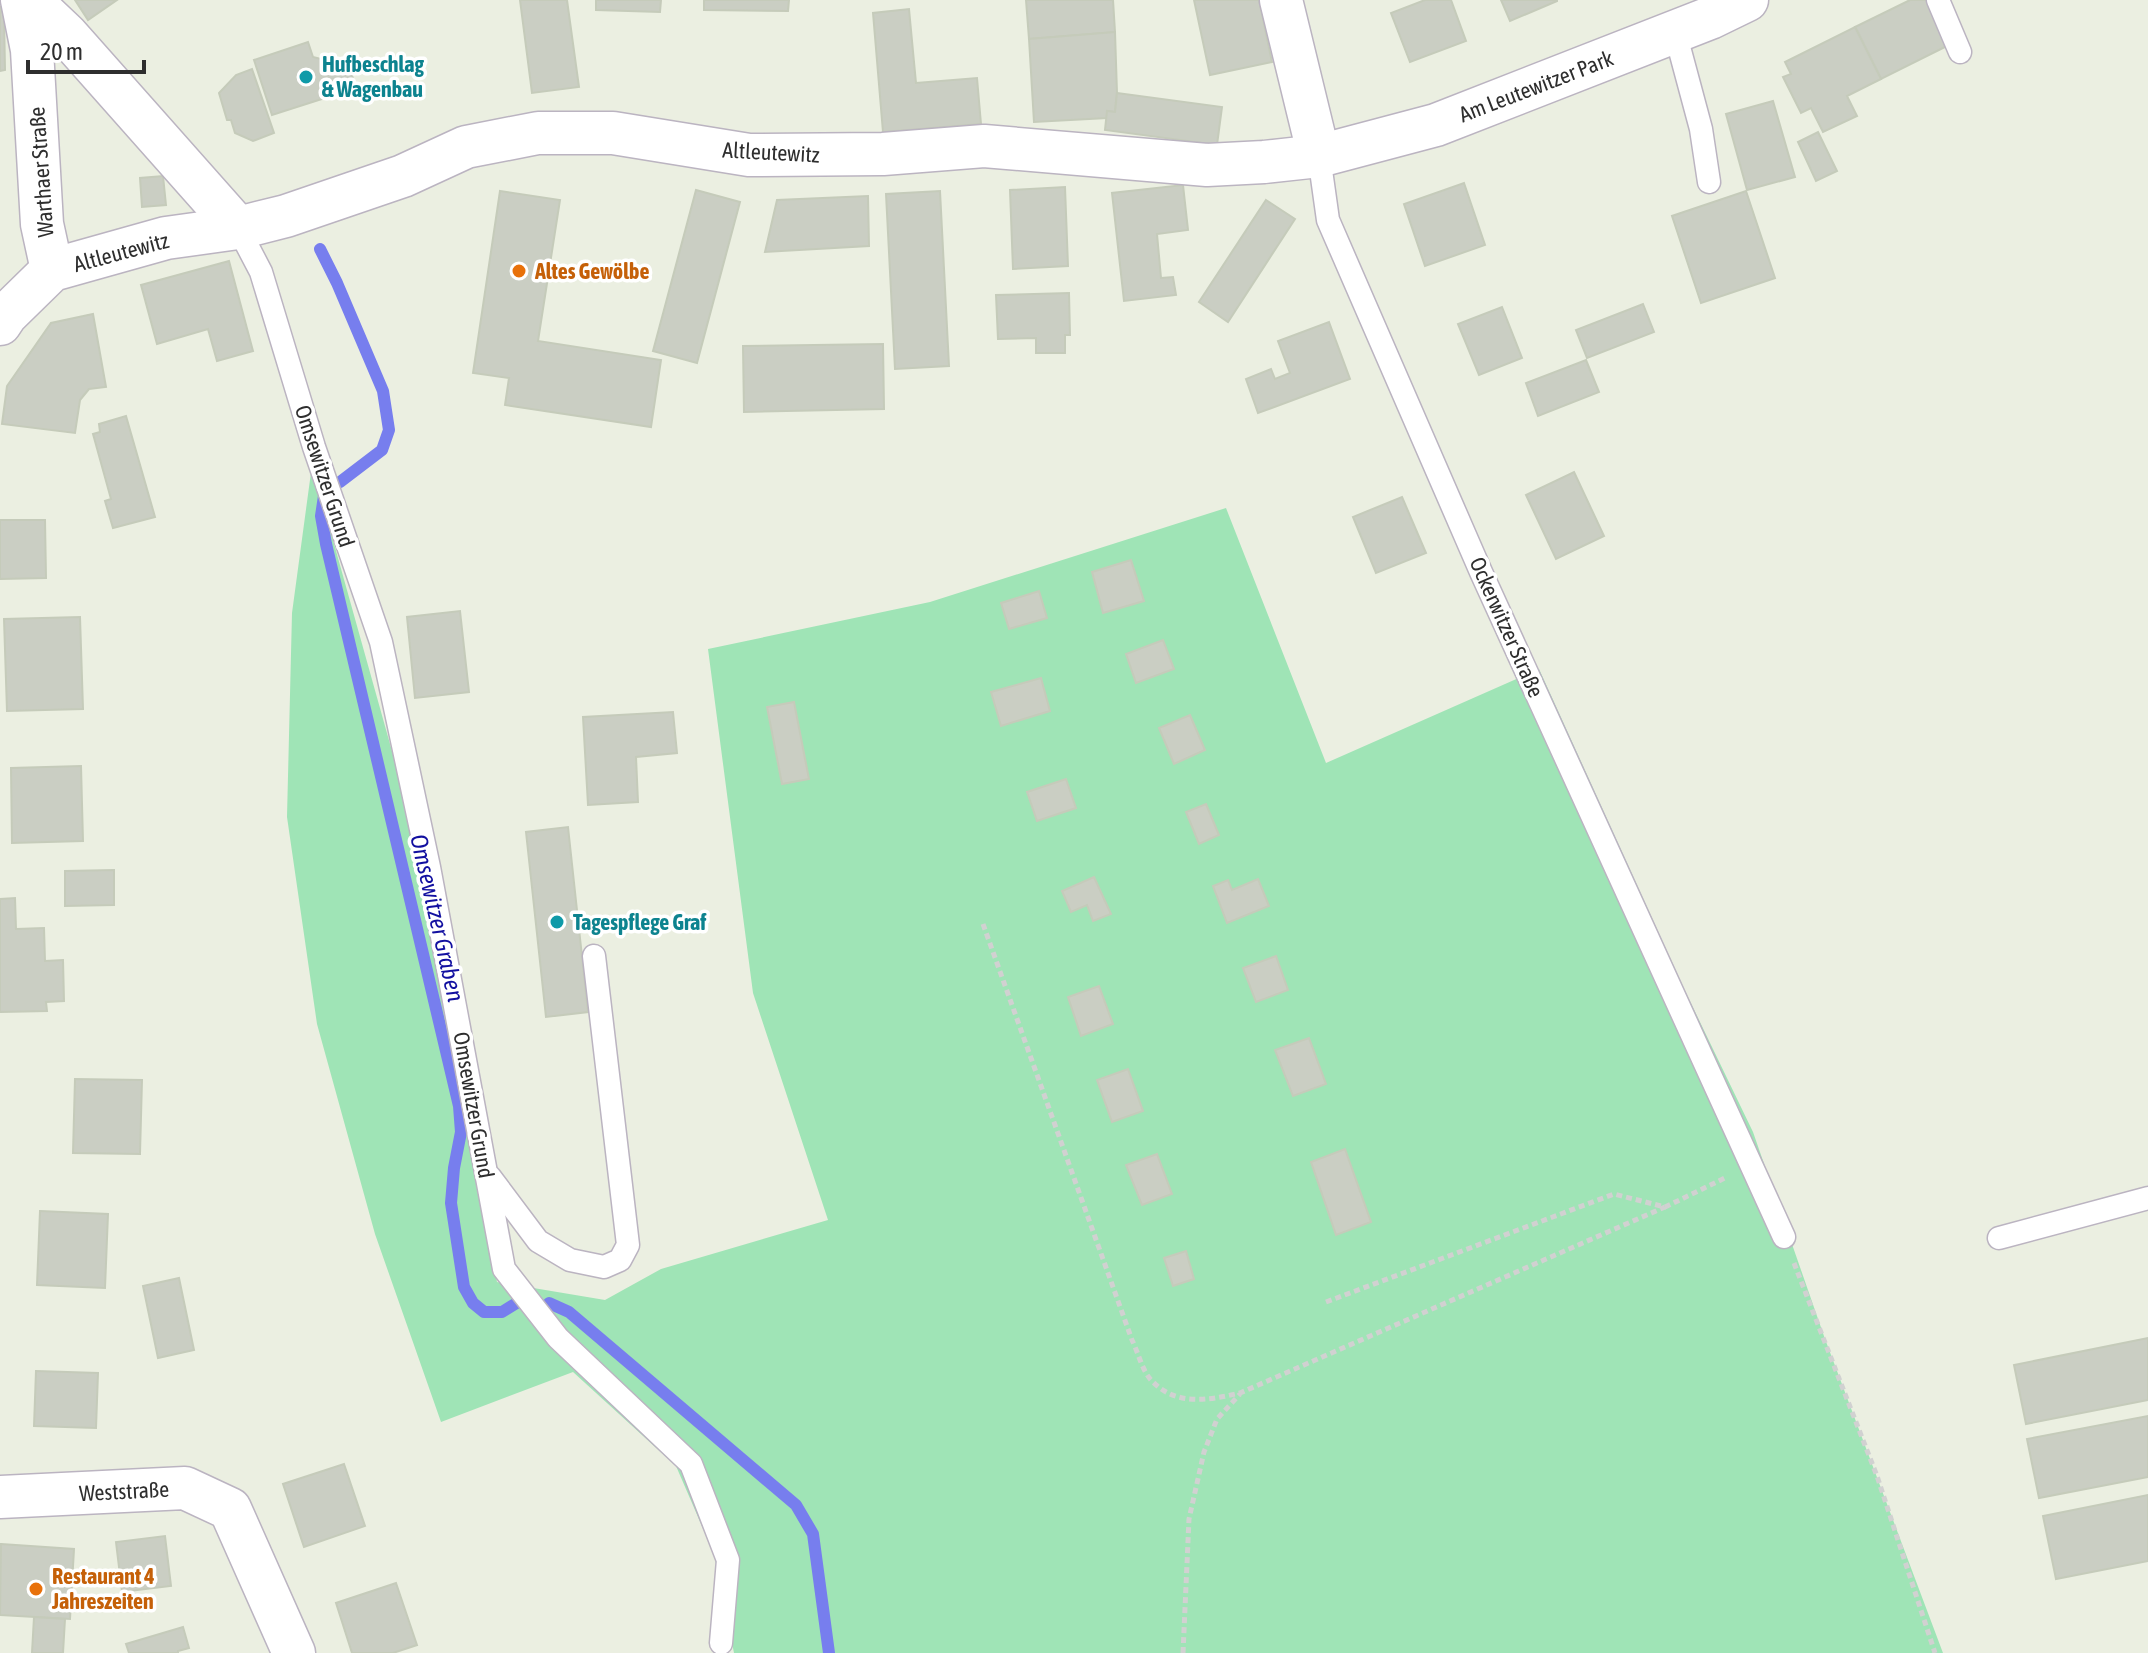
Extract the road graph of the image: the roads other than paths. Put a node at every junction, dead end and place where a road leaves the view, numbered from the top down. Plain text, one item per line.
1 (22, 0) edge
2 (30, 0) edge
3 (1281, 0) edge
4 (1747, 0) edge
5 (1938, 0) edge
6 (1675, 32) junction
7 (1960, 52) dead end
8 (1319, 156) junction
9 (1709, 182) dead end
10 (238, 228) junction
11 (52, 270) junction
12 (0, 324) edge
13 (594, 956) dead end
14 (487, 1173) junction
15 (2148, 1198) edge
16 (1784, 1237) road end
17 (1999, 1238) dead end
18 (0, 1497) edge
19 (721, 1643) dead end
20 (294, 1653) edge

1 - 11 street, Warthaer Straße
2 - 10 street
3 - 8 street, Ockerwitzer Straße
4 - 6 street, Am Leutewitzer Park
5 - 7 lane
6 - 8 street, Am Leutewitzer Park
6 - 9 lane
8 - 10 street, Altleutewitz
8 - 16 lane, Ockerwitzer Straße
10 - 11 street, Altleutewitz
10 - 14 lane, Omsewitzer Grund
11 - 12 street
13 - 14 lane
14 - 19 lane, Omsewitzer Grund
15 - 17 lane
18 - 20 street, Weststraße

